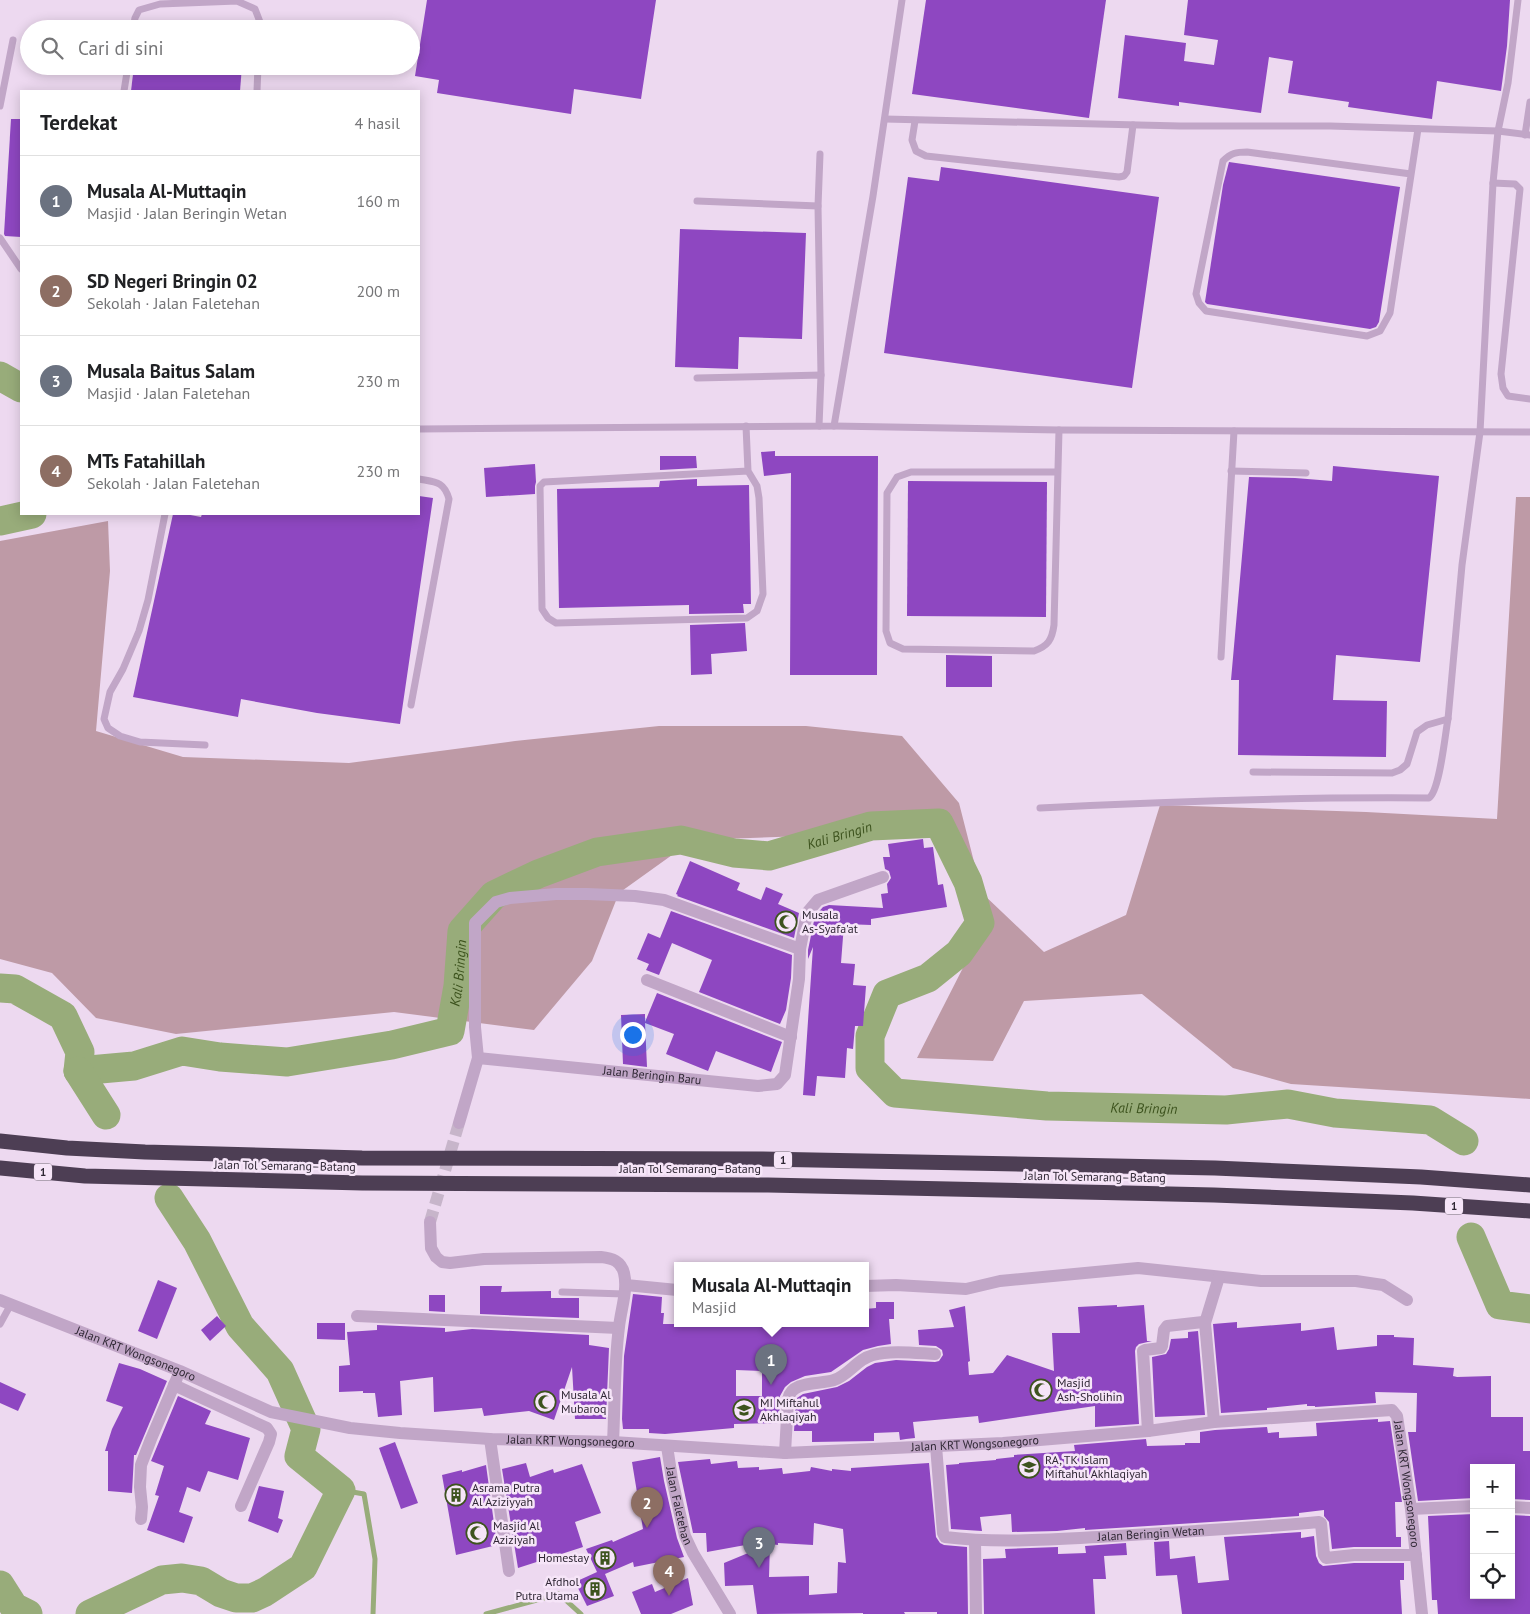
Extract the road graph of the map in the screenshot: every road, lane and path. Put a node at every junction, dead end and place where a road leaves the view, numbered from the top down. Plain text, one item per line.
1 (902, 0) edge
2 (1518, 0) edge
3 (135, 20) edge
4 (259, 20) edge
5 (13, 40) dead end
6 (127, 75) edge
7 (258, 75) edge
8 (124, 90) edge
9 (257, 90) edge
10 (1530, 102) edge
11 (0, 106) edge
12 (884, 119) junction
13 (915, 121) junction
14 (1133, 125) junction
15 (1418, 129) junction
16 (1498, 131) junction
17 (1527, 135) edge
18 (820, 154) dead end
19 (1411, 174) junction
20 (1493, 183) junction
21 (697, 201) dead end
22 (818, 206) junction
23 (0, 238) edge
24 (20, 268) edge
25 (820, 375) junction
26 (697, 378) dead end
27 (1530, 399) edge
28 (746, 426) junction
29 (819, 426) junction
30 (834, 426) junction
31 (420, 429) edge
32 (1060, 430) junction
33 (1234, 431) junction
34 (1480, 432) junction
35 (1530, 432) edge
36 (748, 471) junction
37 (1231, 471) junction
38 (1058, 472) junction
39 (1306, 474) dead end
40 (420, 479) edge
41 (165, 515) edge
42 (1221, 657) dead end
43 (411, 705) dead end
44 (1448, 719) junction
45 (206, 745) dead end
46 (1253, 772) dead end
47 (1040, 808) dead end
48 (883, 877) dead end
49 (800, 949) junction
50 (647, 980) dead end
51 (791, 1038) junction
52 (478, 1058) junction
53 (459, 1123) tunnel mouth
54 (0, 1142) edge
55 (0, 1168) edge
56 (1530, 1185) edge
57 (1530, 1211) edge
58 (430, 1222) tunnel mouth
59 (1219, 1276) junction
60 (869, 1286) edge
61 (625, 1289) junction
62 (674, 1290) edge
63 (562, 1292) dead end
64 (1407, 1300) dead end
65 (5, 1302) edge
66 (357, 1316) dead end
67 (1205, 1323) junction
68 (0, 1324) edge
69 (618, 1328) junction
70 (935, 1354) dead end
71 (180, 1371) junction
72 (174, 1385) junction
73 (1214, 1422) junction
74 (1148, 1431) junction
75 (490, 1439) junction
76 (613, 1442) junction
77 (667, 1446) junction
78 (936, 1446) junction
79 (785, 1454) junction
80 (240, 1506) dead end
81 (1470, 1506) edge
82 (1515, 1507) edge
83 (1530, 1508) edge
84 (1411, 1509) junction
85 (141, 1519) dead end
86 (975, 1541) junction
87 (1416, 1555) junction
88 (509, 1571) dead end
89 (730, 1614) edge
90 (976, 1614) edge
91 (1422, 1614) edge

1 - 12 lane
2 - 16 lane
3 - 4 lane
5 - 11 lane
6 - 8 lane
7 - 9 lane
10 - 17 lane
12 - 13 lane
12 - 30 lane
13 - 14 lane
13 - 14 lane
14 - 15 lane
15 - 16 lane
15 - 19 lane
16 - 17 lane
16 - 20 lane
18 - 22 lane
19 - 19 lane
20 - 27 lane
20 - 34 lane
21 - 22 lane
22 - 25 lane
23 - 24 lane
25 - 26 lane
25 - 29 lane
28 - 29 lane
28 - 31 lane
28 - 36 lane
29 - 30 lane
30 - 32 lane
32 - 33 lane
32 - 38 lane
33 - 34 lane
33 - 37 lane
34 - 35 lane
34 - 44 lane
36 - 36 lane
37 - 39 lane
37 - 42 lane
38 - 38 lane
40 - 43 lane
41 - 45 lane
44 - 46 lane
44 - 47 lane
48 - 49 street, Jalan Beringin Baru
49 - 51 street, Jalan Beringin Baru
49 - 52 street
50 - 51 street
51 - 52 street, Jalan Beringin Baru
52 - 53 street
54 - 56 highway, Jalan Tol Semarang–Batang / 1
55 - 57 highway, Jalan Tol Semarang–Batang / 1
58 - 61 street
59 - 60 street
59 - 64 street
59 - 67 street
61 - 62 street
61 - 63 lane
61 - 69 street
65 - 68 lane
65 - 71 street, Jalan KRT Wongsonegoro
66 - 69 street
67 - 73 street
67 - 74 street
69 - 76 street
70 - 79 street
71 - 72 street
71 - 75 street, Jalan KRT Wongsonegoro
72 - 80 street
72 - 85 street
73 - 74 street, Jalan KRT Wongsonegoro
73 - 84 street, Jalan KRT Wongsonegoro
74 - 78 street, Jalan KRT Wongsonegoro
75 - 76 street, Jalan KRT Wongsonegoro
75 - 88 street
76 - 77 street, Jalan KRT Wongsonegoro
77 - 79 street, Jalan KRT Wongsonegoro
77 - 89 street, Jalan Faletehan
78 - 79 street, Jalan KRT Wongsonegoro
78 - 86 street, Jalan Beringin Wetan
81 - 84 street
82 - 83 street
84 - 87 street, Jalan KRT Wongsonegoro
86 - 87 street, Jalan Beringin Wetan
86 - 90 street
87 - 91 street, Jalan KRT Wongsonegoro

